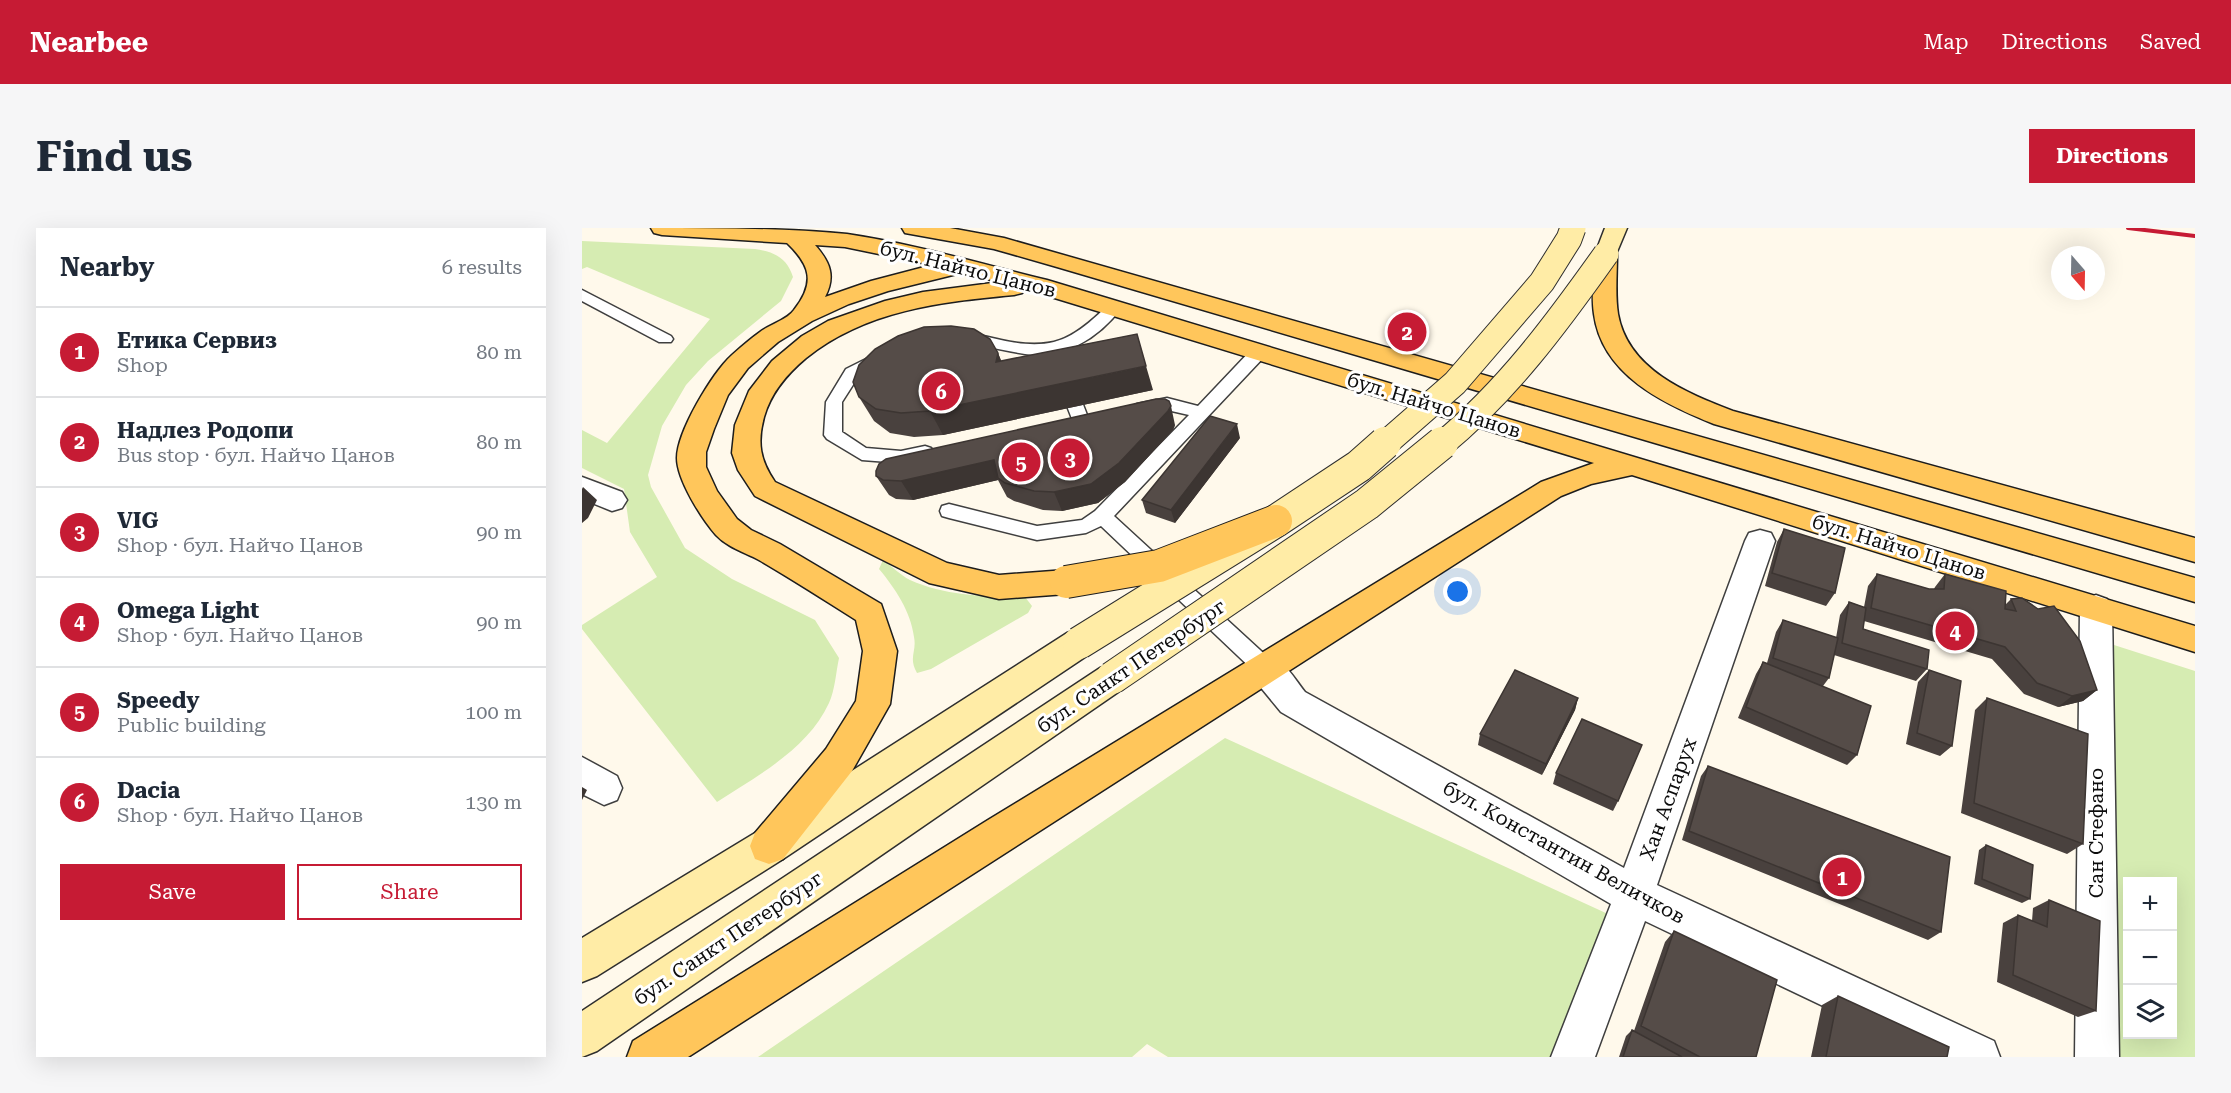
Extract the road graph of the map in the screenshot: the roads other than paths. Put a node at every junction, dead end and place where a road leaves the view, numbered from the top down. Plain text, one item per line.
1 (662, 228) edge
2 (913, 228) edge
3 (1573, 228) edge
4 (793, 236) junction
5 (1611, 241) edge
6 (1065, 262) junction
7 (961, 266) junction
8 (1039, 285) junction
9 (582, 295) edge
10 (803, 316) junction
11 (1106, 316) junction
12 (665, 339) dead end
13 (952, 340) edge
14 (1105, 344) edge
15 (899, 349) edge
16 (1259, 352) junction
17 (1133, 394) edge
18 (1167, 404) junction
19 (1123, 412) edge
20 (1202, 413) junction
21 (1075, 416) edge
22 (1101, 416) edge
23 (946, 448) edge
24 (1633, 465) junction
25 (582, 487) edge
26 (612, 500) dead end
27 (949, 511) dead end
28 (1102, 516) junction
29 (1276, 521) junction
30 (1760, 541) dead end
31 (2195, 550) edge
32 (2195, 590) edge
33 (2096, 608) junction
34 (2195, 639) edge
35 (1265, 668) junction
36 (769, 846) junction
37 (1634, 895) junction
38 (582, 961) edge
39 (582, 1036) edge
40 (649, 1057) edge
41 (1573, 1057) edge
42 (1978, 1057) edge
43 (2097, 1057) edge

1 - 4 main road, бул. Найчо Цанов
2 - 6 main road, бул. Найчо Цанов
3 - 29 main road, bridge
4 - 7 main road, бул. Найчо Цанов
4 - 10 main road
5 - 31 main road
5 - 39 main road, бул. Санкт Петербург, bridge
6 - 7 main road
6 - 32 main road, бул. Найчо Цанов
7 - 8 main road, бул. Найчо Цанов
7 - 10 main road
8 - 11 main road, бул. Найчо Цанов
8 - 29 main road, bridge
9 - 12 lane
10 - 36 main road
11 - 13 lane
11 - 14 lane
11 - 16 main road, бул. Найчо Цанов
15 - 23 lane
16 - 20 lane
16 - 24 main road, бул. Найчо Цанов
17 - 18 lane
18 - 19 lane
18 - 20 lane
20 - 28 lane
21 - 22 lane
24 - 33 main road, бул. Найчо Цанов
24 - 35 main road
25 - 26 street
27 - 28 lane
28 - 35 lane
29 - 36 main road, bridge
30 - 37 street, Хан Аспарух
33 - 34 main road, бул. Найчо Цанов
33 - 43 street, Сан Стефано
35 - 37 street, бул. Константин Величков
35 - 40 main road
36 - 38 main road
37 - 41 street, Хан Аспарух
37 - 42 street, бул. Константин Величков

